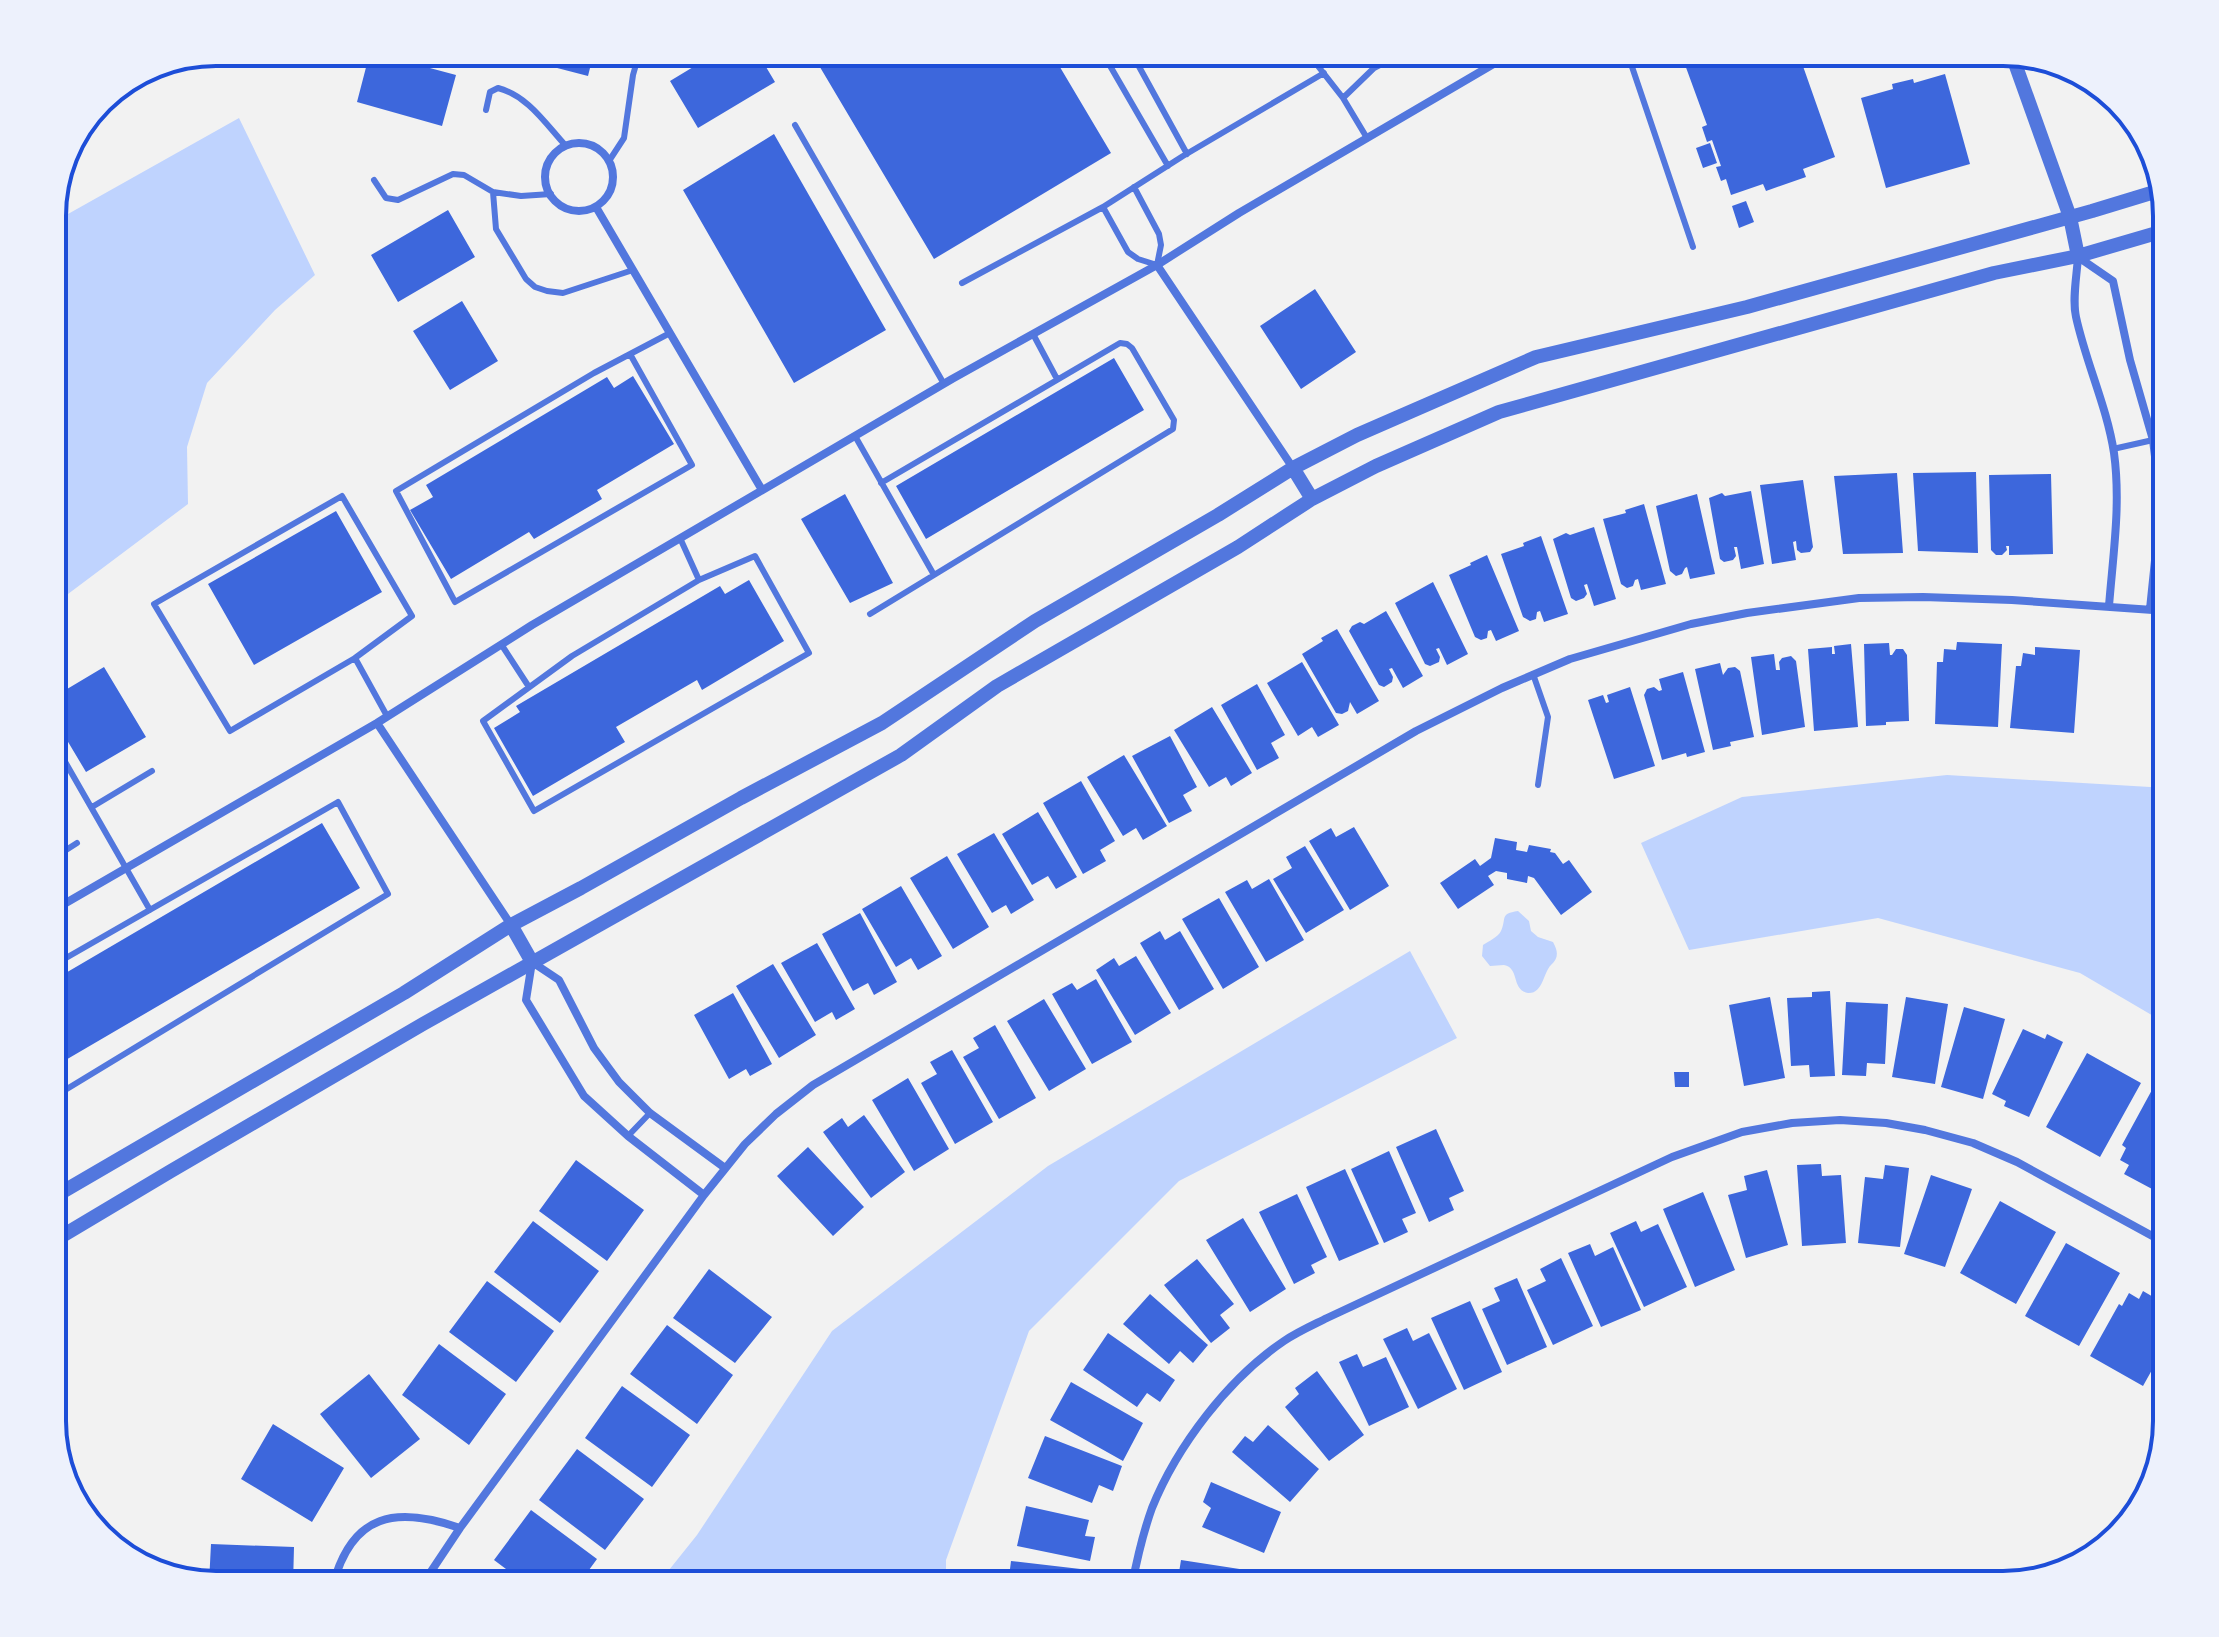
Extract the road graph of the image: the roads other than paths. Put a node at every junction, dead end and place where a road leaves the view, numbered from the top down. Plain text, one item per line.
1 (636, 66) edge
2 (1110, 66) edge
3 (1139, 66) edge
4 (1318, 66) edge
5 (1378, 66) edge
6 (1490, 66) edge
7 (1632, 66) edge
8 (2016, 67) edge
9 (1374, 68) joint
10 (1324, 73) junction
11 (1343, 98) junction
12 (486, 110) dead end
13 (795, 125) dead end
14 (1367, 138) junction
15 (566, 146) junction
16 (1187, 154) junction
17 (609, 161) junction
18 (1168, 166) junction
19 (374, 180) dead end
20 (1134, 187) junction
21 (493, 192) junction
22 (2151, 193) edge
23 (551, 194) junction
24 (596, 207) junction
25 (1103, 207) junction
26 (2070, 217) junction
27 (2153, 234) edge
28 (1693, 247) dead end
29 (2078, 256) junction
30 (1157, 265) junction
31 (633, 270) junction
32 (962, 283) dead end
33 (670, 333) junction
34 (1033, 334) junction
35 (630, 354) junction
36 (1057, 379) junction
37 (944, 384) junction
38 (855, 436) junction
39 (2153, 440) joint
40 (2113, 449) junction
41 (1293, 468) junction
42 (881, 483) junction
43 (762, 490) junction
44 (1312, 499) junction
45 (680, 538) junction
46 (934, 575) junction
47 (699, 580) junction
48 (2153, 580) edge
49 (2109, 606) junction
50 (2150, 609) junction
51 (2153, 609) edge
52 (870, 614) dead end
53 (501, 644) junction
54 (355, 658) junction
55 (1533, 674) junction
56 (529, 687) junction
57 (387, 716) junction
58 (377, 723) junction
59 (66, 763) edge
60 (152, 771) dead end
61 (1538, 785) dead end
62 (92, 807) junction
63 (77, 843) dead end
64 (66, 850) edge
65 (128, 867) junction
66 (66, 903) edge
67 (150, 910) junction
68 (511, 925) junction
69 (66, 958) edge
70 (532, 962) junction
71 (66, 1090) edge
72 (650, 1113) junction
73 (628, 1136) junction
74 (725, 1168) junction
75 (66, 1190) edge
76 (704, 1195) junction
77 (66, 1234) edge
78 (2153, 1236) edge
79 (460, 1528) junction
80 (337, 1571) edge
81 (431, 1571) edge
82 (1134, 1571) edge

1 - 17 lane
2 - 18 lane
3 - 16 lane
4 - 10 lane
5 - 9 lane
6 - 14 street
7 - 28 lane
8 - 26 street
9 - 11 lane
10 - 11 lane
10 - 16 lane
11 - 14 lane
12 - 15 lane
13 - 37 lane
14 - 30 street
15 - 17 street
15 - 23 street
16 - 18 lane
17 - 24 street
18 - 20 lane
19 - 21 lane
20 - 25 lane
20 - 30 lane
21 - 23 lane
21 - 31 lane
22 - 26 street
23 - 24 street
24 - 31 street
25 - 30 lane
25 - 32 lane
26 - 29 street
26 - 41 street
27 - 29 street
29 - 39 street
29 - 40 street
29 - 44 street
30 - 34 street
30 - 41 street
31 - 33 street
33 - 35 lane
33 - 43 street
34 - 36 lane
34 - 37 street
35 - 35 lane
36 - 42 lane
36 - 46 lane
37 - 38 street
38 - 42 lane
38 - 43 street
39 - 40 lane
40 - 49 street
41 - 44 street
41 - 68 street
42 - 46 lane
43 - 45 street
44 - 70 street
45 - 47 lane
45 - 53 street
46 - 52 lane
47 - 56 lane
47 - 56 lane
48 - 50 street
49 - 50 street
49 - 55 street
50 - 51 street
53 - 56 lane
53 - 57 street
54 - 54 lane
54 - 57 lane
55 - 61 lane
55 - 74 street
57 - 58 street
58 - 65 street
58 - 68 street
59 - 62 lane
60 - 62 lane
62 - 65 lane
63 - 64 lane
65 - 66 street
65 - 67 lane
67 - 69 lane
67 - 71 lane
68 - 70 street
68 - 75 street
70 - 72 street
70 - 73 street
70 - 77 street
72 - 73 lane
72 - 74 street
73 - 76 street
74 - 76 street
76 - 79 street
78 - 82 street
79 - 80 street
79 - 81 street

